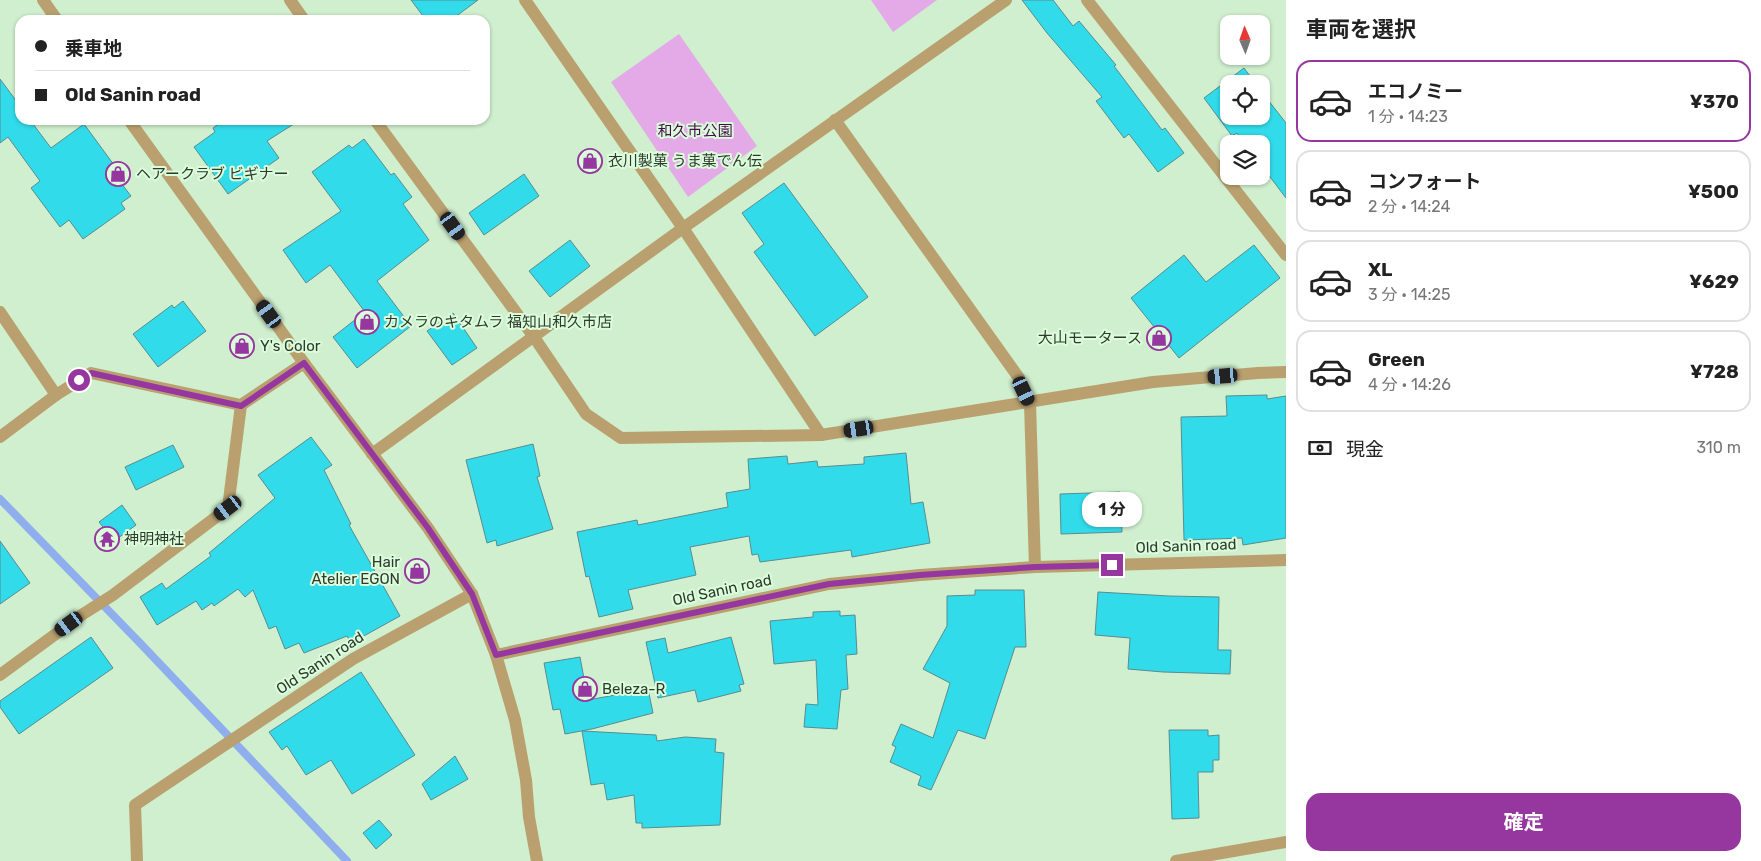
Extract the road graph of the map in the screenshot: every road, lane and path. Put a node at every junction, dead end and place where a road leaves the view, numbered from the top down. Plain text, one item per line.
1 (43, 0) edge
2 (290, 0) edge
3 (525, 0) edge
4 (1006, 0) edge
5 (1087, 0) edge
6 (54, 15) edge
7 (300, 15) edge
8 (835, 120) junction
9 (133, 125) edge
10 (380, 125) edge
11 (683, 228) junction
12 (1286, 256) edge
13 (0, 312) edge
14 (534, 337) junction
15 (304, 363) junction
16 (1286, 372) edge
17 (56, 395) junction
18 (1030, 403) junction
19 (241, 406) junction
20 (821, 435) junction
21 (0, 437) edge
22 (372, 454) junction
23 (1286, 560) edge
24 (1035, 567) junction
25 (472, 594) junction
26 (496, 655) junction
27 (0, 675) edge
28 (1286, 842) edge
29 (138, 861) edge
30 (537, 861) edge
31 (1176, 861) edge

1 - 6 street
2 - 7 street
3 - 11 street
4 - 8 street
5 - 12 street
8 - 11 street
8 - 18 street
9 - 15 street
10 - 14 street
11 - 14 street
11 - 20 street
13 - 17 street
14 - 20 street
14 - 22 street
15 - 19 street
15 - 22 street
16 - 18 street
17 - 19 street
17 - 21 street
18 - 20 street
18 - 24 street
19 - 27 street
22 - 25 street
23 - 24 street, Old Sanin road
24 - 26 street, Old Sanin road
25 - 26 street
25 - 29 street, Old Sanin road
26 - 30 street
28 - 31 street

